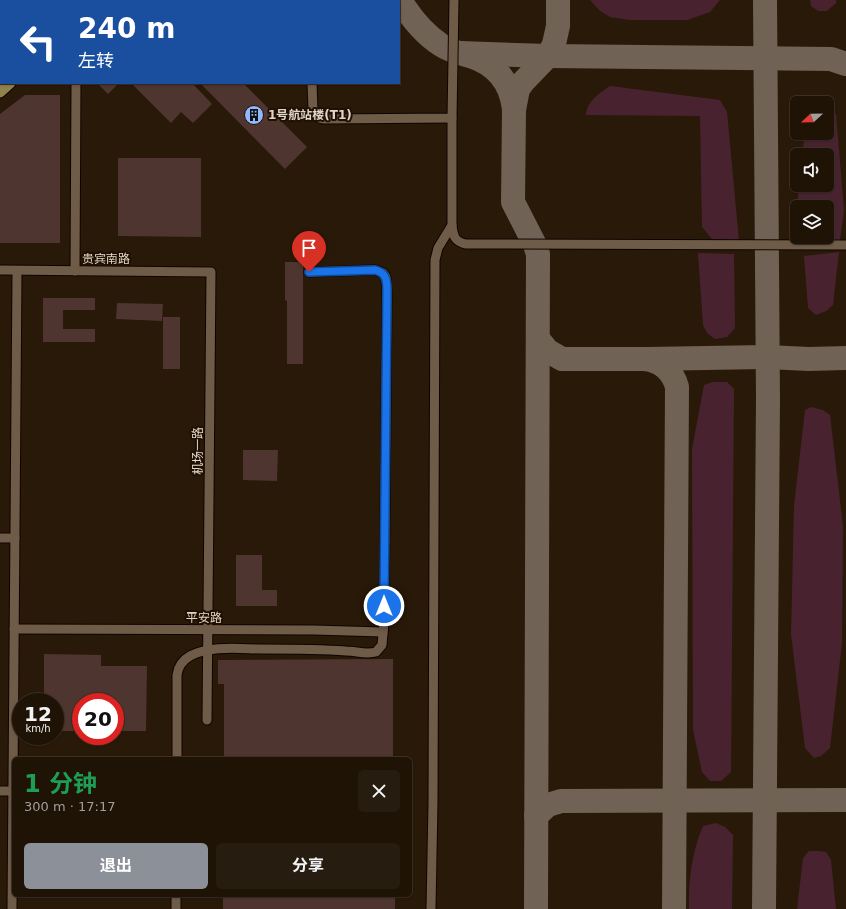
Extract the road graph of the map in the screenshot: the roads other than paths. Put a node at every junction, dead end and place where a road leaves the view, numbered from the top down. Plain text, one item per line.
1 (454, 0) edge
2 (9, 84) edge
3 (76, 84) edge
4 (312, 84) edge
5 (0, 92) edge
6 (452, 118) junction
7 (452, 225) junction
8 (846, 245) edge
9 (0, 270) edge
10 (16, 271) junction
11 (75, 271) junction
12 (211, 272) joint
13 (309, 272) dead end
14 (0, 538) edge
15 (15, 538) junction
16 (14, 628) junction
17 (209, 630) junction
18 (383, 632) junction
19 (208, 650) junction
20 (207, 720) dead end
21 (14, 757) edge
22 (177, 757) edge
23 (0, 791) edge
24 (12, 791) edge
25 (12, 897) edge
26 (176, 897) edge
27 (12, 909) edge
28 (176, 909) edge
29 (431, 909) edge

1 - 6 street
2 - 5 main road
3 - 11 street
4 - 6 street
6 - 7 street
7 - 8 street
7 - 29 street
9 - 10 street, 贵宾南路
10 - 11 street, 贵宾南路
10 - 15 street
11 - 12 street, 贵宾南路
12 - 17 street, 机场一路
13 - 18 street
14 - 15 street
15 - 16 street
16 - 17 street, 平安路
16 - 21 street
17 - 18 street, 平安路
17 - 19 street, 机场一路
18 - 19 street
19 - 20 street, 机场一路
19 - 22 street
23 - 24 street
25 - 27 street
26 - 28 street

